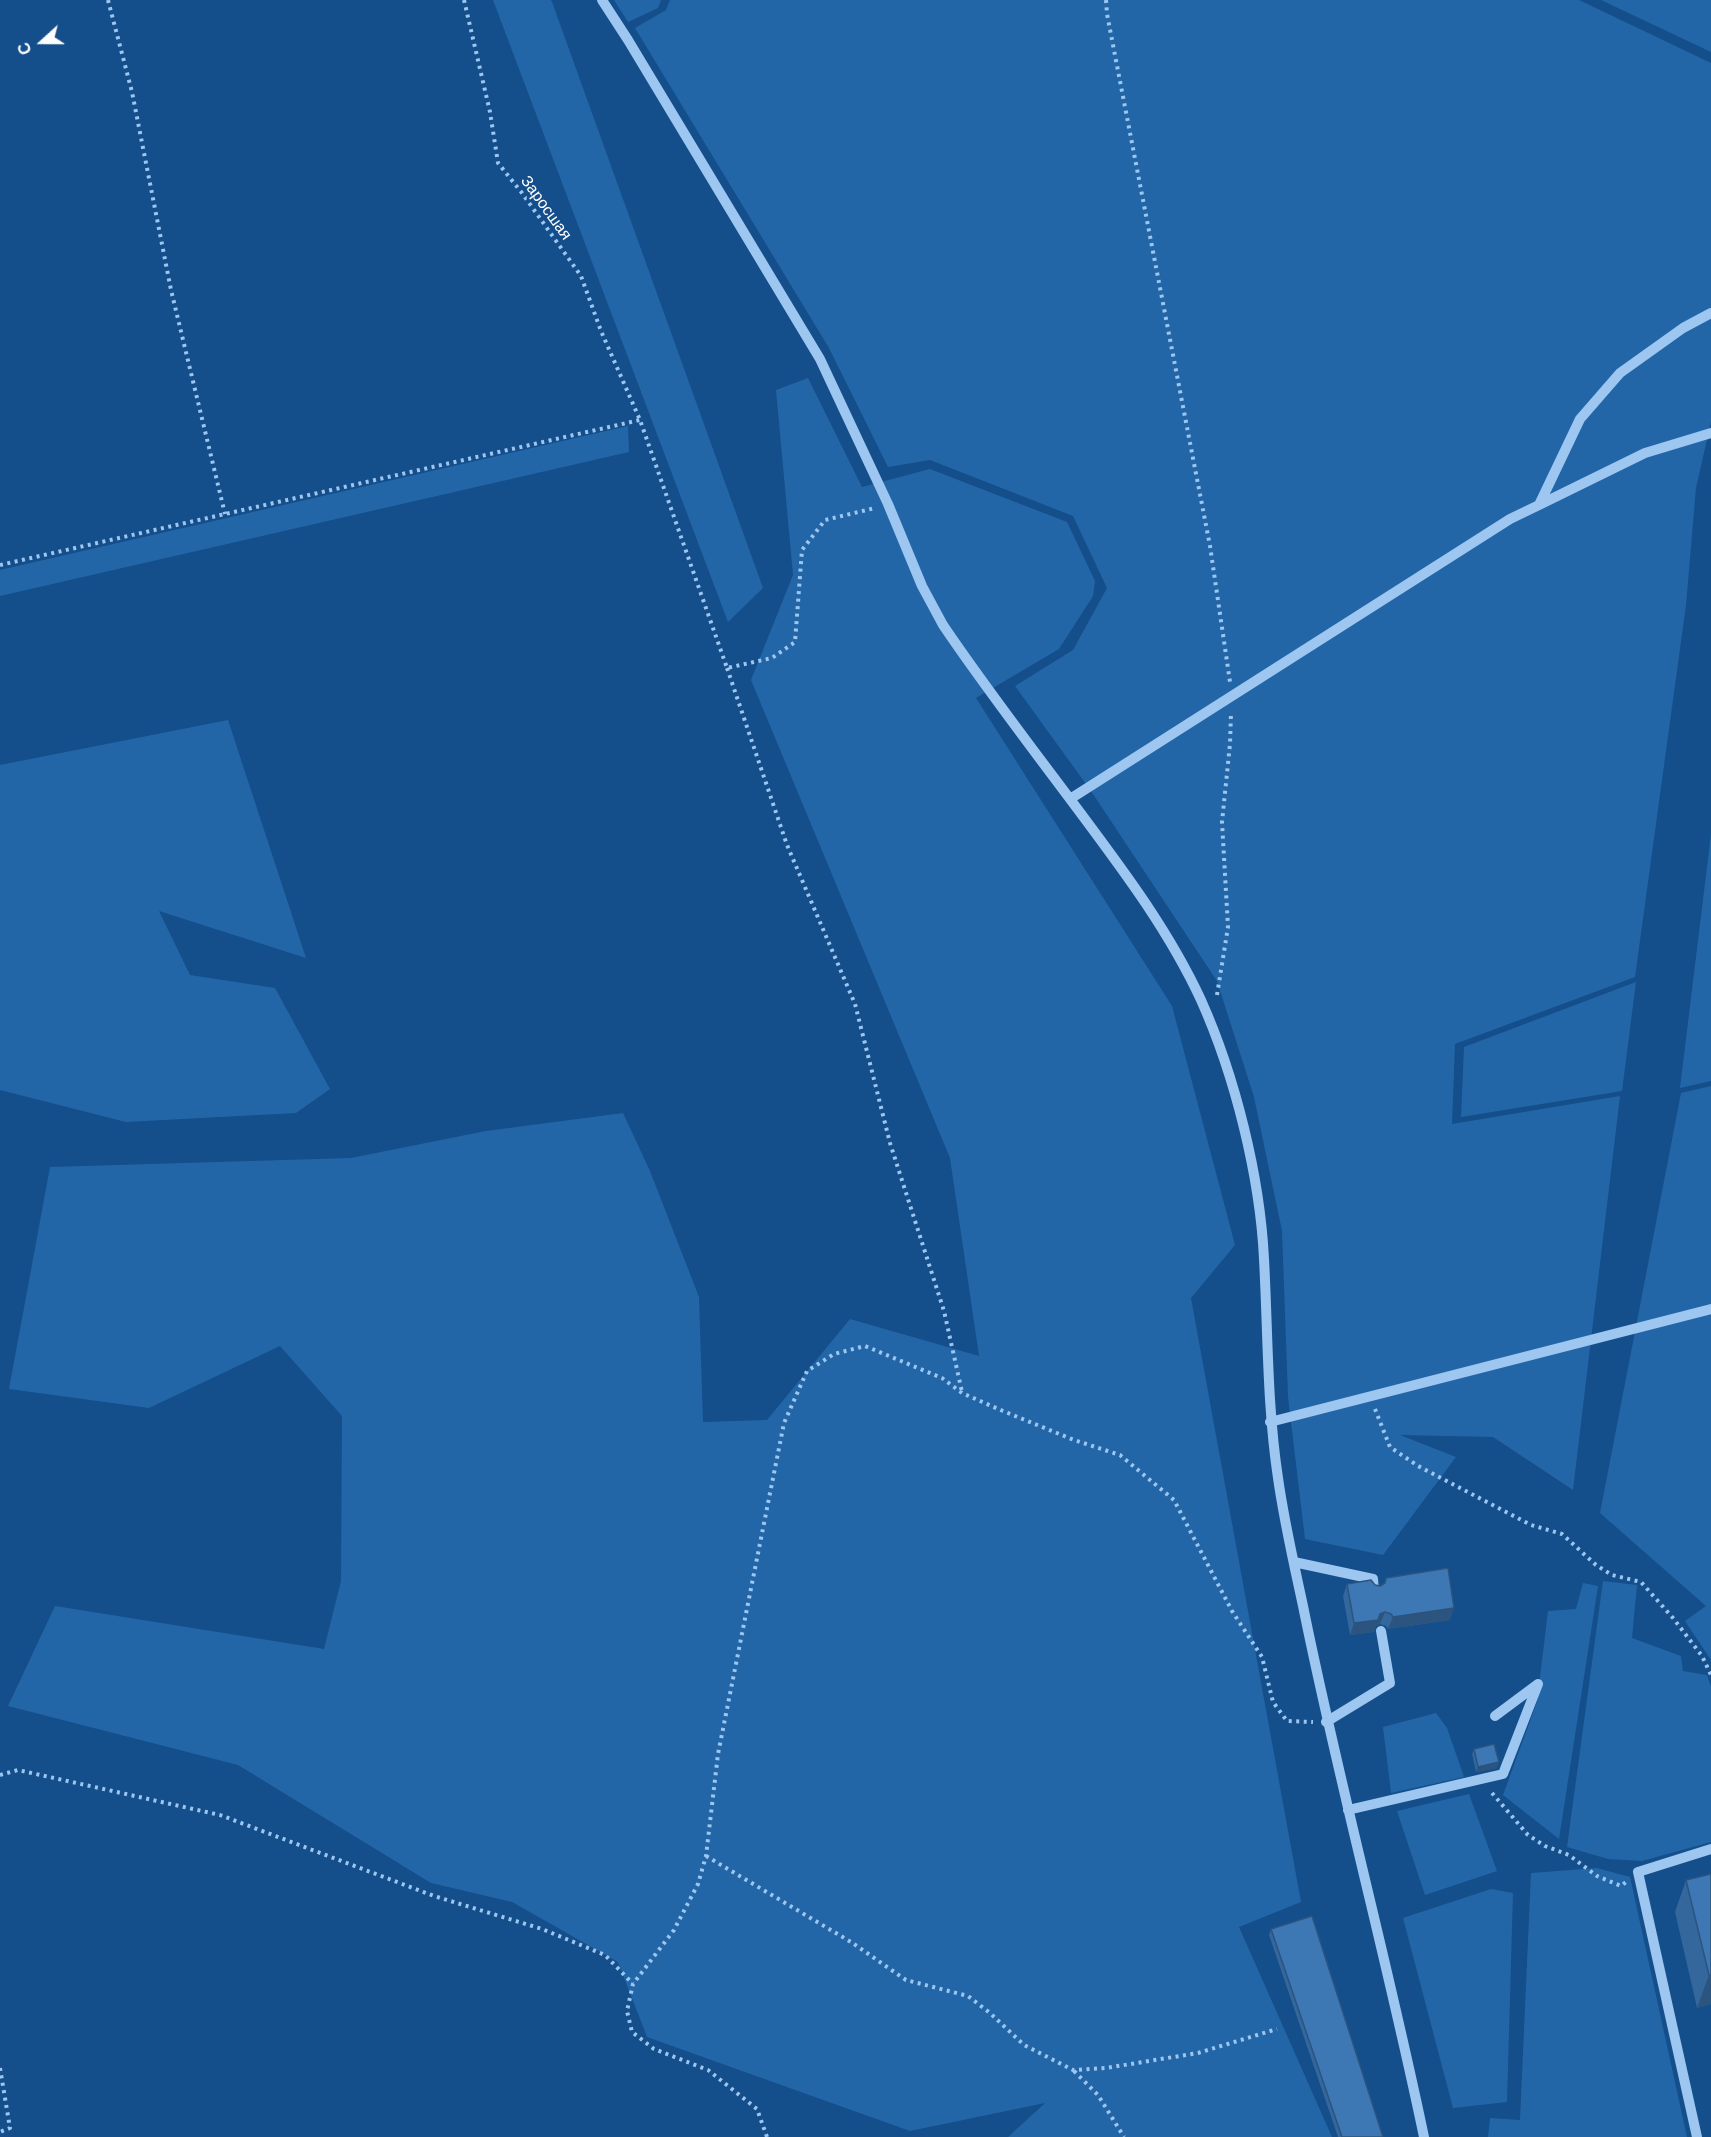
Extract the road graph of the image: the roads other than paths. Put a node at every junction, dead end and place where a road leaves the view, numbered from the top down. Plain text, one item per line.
1 (602, 0) edge
2 (1711, 313) edge
3 (1711, 433) edge
4 (1539, 505) junction
5 (1070, 799) junction
6 (1711, 1308) edge
7 (1270, 1422) junction
8 (1294, 1562) junction
9 (1374, 1591) edge
10 (1381, 1631) edge
11 (1496, 1716) dead end
12 (1326, 1722) junction
13 (1348, 1810) junction
14 (1711, 1849) edge
15 (1424, 2137) edge
16 (1697, 2137) edge

1 - 5 street
2 - 4 street
3 - 4 street
4 - 5 street
5 - 7 street
6 - 7 street
7 - 8 street
8 - 9 street
8 - 12 street
10 - 12 street
11 - 13 street
12 - 13 street
13 - 15 street
14 - 16 street

